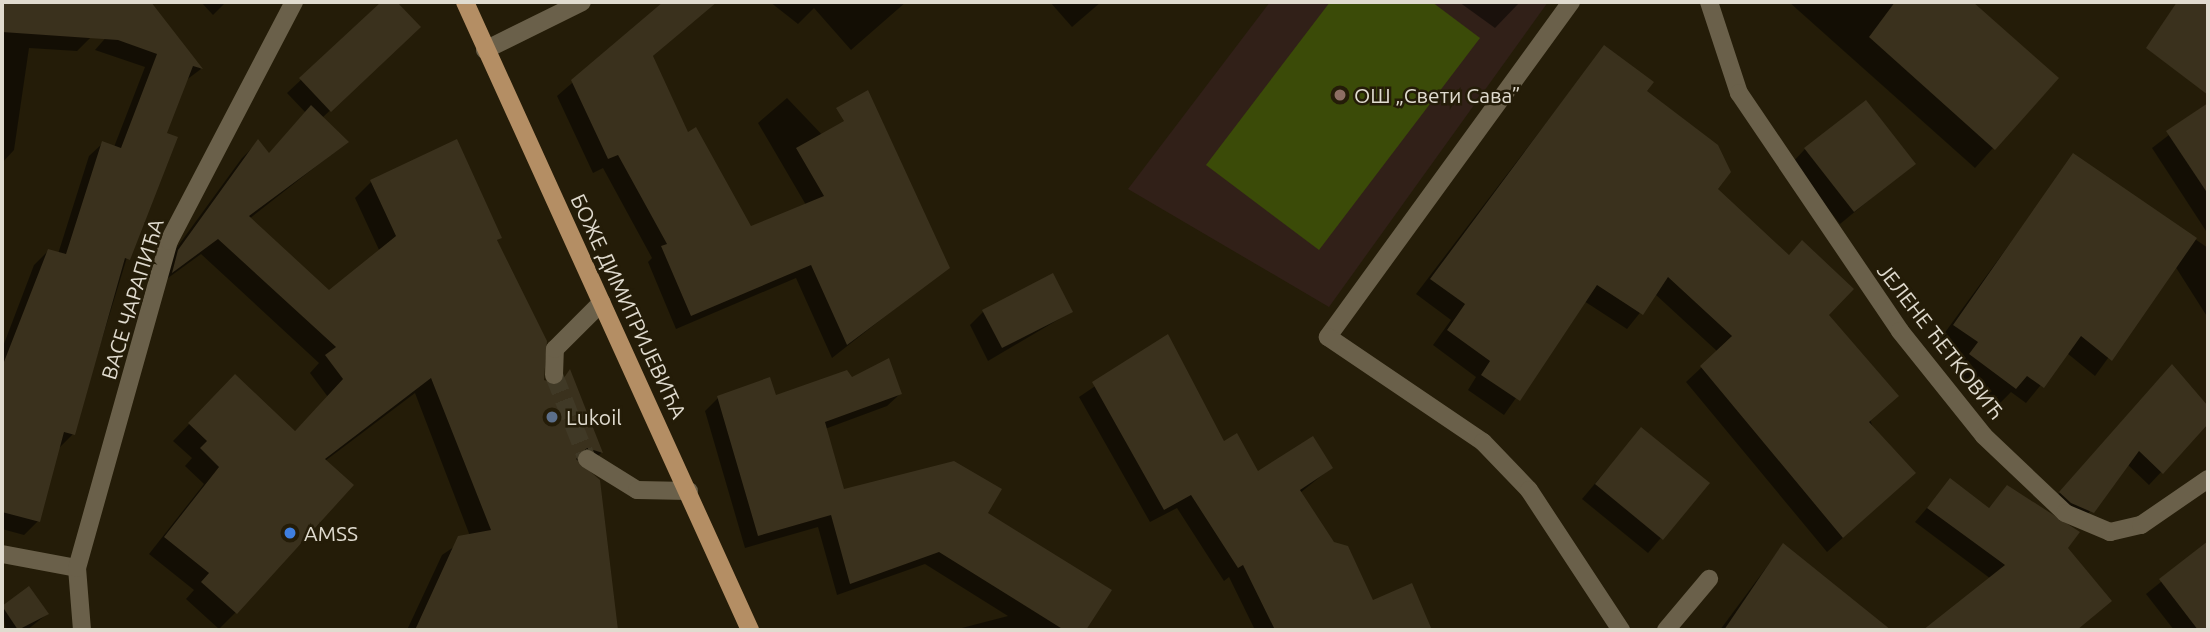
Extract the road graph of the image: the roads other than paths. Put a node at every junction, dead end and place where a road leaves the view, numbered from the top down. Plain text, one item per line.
1 (294, 2) edge
2 (465, 2) edge
3 (582, 2) edge
4 (1571, 2) edge
5 (1709, 2) edge
6 (485, 50) junction
7 (602, 302) junction
8 (554, 375) tunnel mouth
9 (587, 460) tunnel mouth
10 (2208, 479) edge
11 (690, 491) junction
12 (2, 554) edge
13 (77, 568) junction
14 (1709, 579) dead end
15 (82, 630) edge
16 (750, 630) edge
17 (1621, 630) edge
18 (1666, 630) edge

1 - 13 street, ВАСЕ ЧАРАПИЋА
2 - 6 main road, БОЖЕ ДИМИТРИЈЕВИЋА
3 - 6 street
4 - 17 street
5 - 10 street, ЈЕЛЕНЕ ЋЕТКОВИЋ
6 - 7 main road, БОЖЕ ДИМИТРИЈЕВИЋА
7 - 8 street
7 - 11 main road, БОЖЕ ДИМИТРИЈЕВИЋА
9 - 11 street
11 - 16 main road, БОЖЕ ДИМИТРИЈЕВИЋА
12 - 13 street
13 - 15 street, ВАСЕ ЧАРАПИЋА
14 - 18 street

